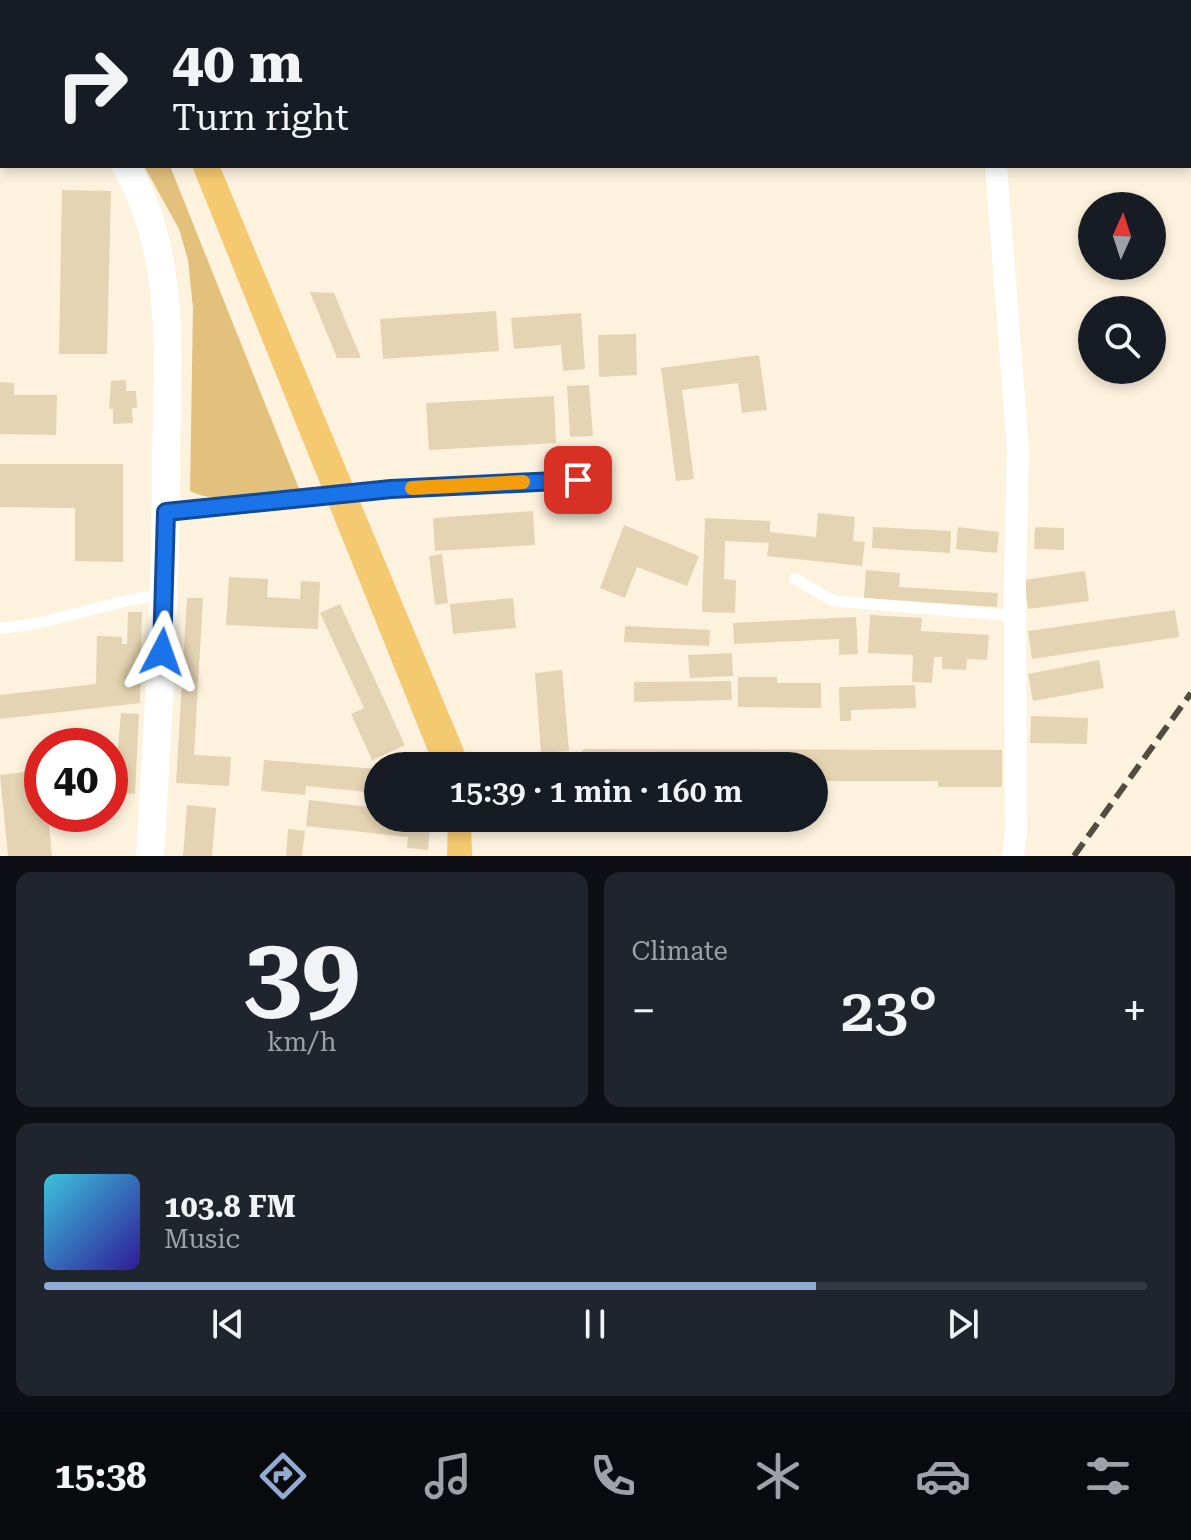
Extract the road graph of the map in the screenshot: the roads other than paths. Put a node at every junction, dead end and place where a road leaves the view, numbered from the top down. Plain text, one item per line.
1 (127, 168) edge
2 (996, 168) edge
3 (578, 480) dead end
4 (166, 512) junction
5 (795, 579) dead end
6 (166, 594) junction
7 (1015, 616) junction
8 (0, 628) edge
9 (150, 856) edge
10 (1013, 856) edge

1 - 4 street
2 - 7 street
3 - 4 lane
4 - 6 street
5 - 7 lane
6 - 8 lane
6 - 9 street
7 - 10 street

